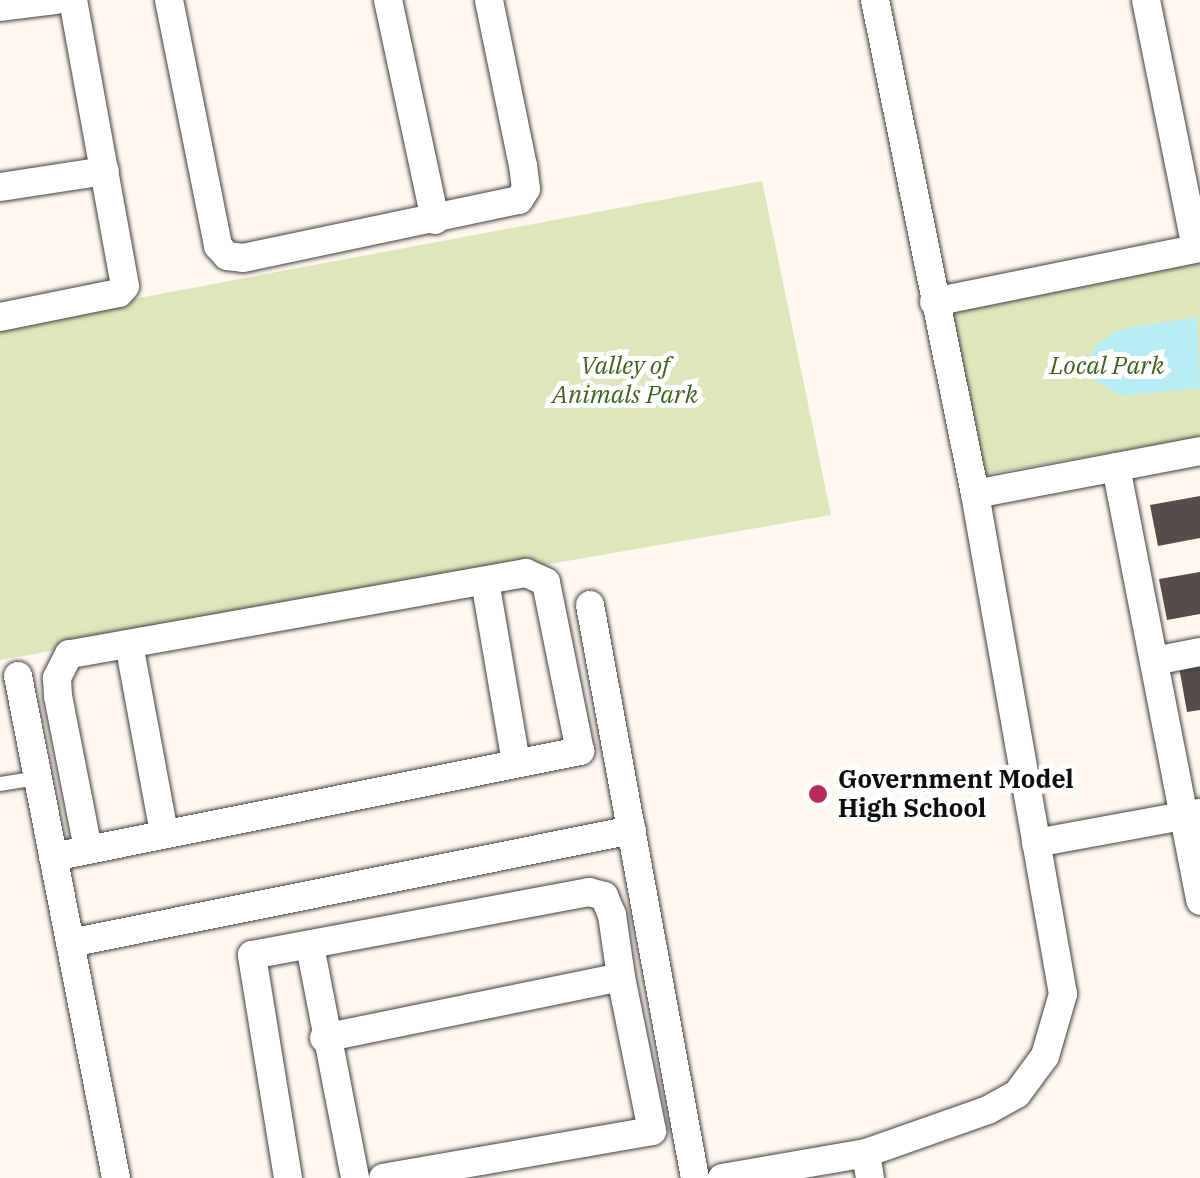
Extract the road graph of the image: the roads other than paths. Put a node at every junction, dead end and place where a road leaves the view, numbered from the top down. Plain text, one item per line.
1 (56, 0) edge
2 (73, 0) edge
3 (169, 0) edge
4 (388, 0) edge
5 (489, 0) edge
6 (875, 0) edge
7 (1146, 0) edge
8 (0, 7) edge
9 (105, 171) junction
10 (0, 188) edge
11 (435, 220) junction
12 (1198, 248) edge
13 (934, 302) junction
14 (0, 317) edge
15 (1200, 451) edge
16 (1116, 467) junction
17 (975, 494) junction
18 (485, 581) junction
19 (590, 606) dead end
20 (129, 644) junction
21 (1200, 652) edge
22 (1154, 661) junction
23 (18, 676) dead end
24 (516, 764) junction
25 (38, 778) junction
26 (0, 784) edge
27 (1192, 814) edge
28 (632, 830) junction
29 (164, 833) junction
30 (1036, 843) junction
31 (88, 849) junction
32 (54, 858) junction
33 (1200, 900) edge
34 (70, 943) junction
35 (310, 946) junction
36 (621, 977) junction
37 (324, 1038) junction
38 (868, 1166) edge
39 (116, 1178) edge
40 (288, 1178) edge
41 (355, 1178) edge
42 (383, 1178) edge
43 (696, 1178) edge
44 (722, 1178) edge

1 - 8 street
2 - 9 street
3 - 11 street
4 - 11 street
5 - 11 street
6 - 13 street
7 - 12 street
9 - 10 street
9 - 14 street
12 - 13 street
13 - 17 street
15 - 16 street
16 - 17 street
16 - 22 street
17 - 30 street
18 - 20 street
18 - 24 street
18 - 24 street
19 - 28 street
20 - 29 street
20 - 31 street
21 - 22 street
22 - 27 street
23 - 25 street
24 - 29 street
25 - 26 lane
25 - 32 street
27 - 30 street
27 - 33 street
28 - 34 street
28 - 43 street
29 - 31 street
30 - 38 street
31 - 32 street
32 - 34 street
34 - 39 street
35 - 36 street
35 - 37 street
35 - 40 street
36 - 37 street
36 - 42 street
37 - 41 street
38 - 44 street

